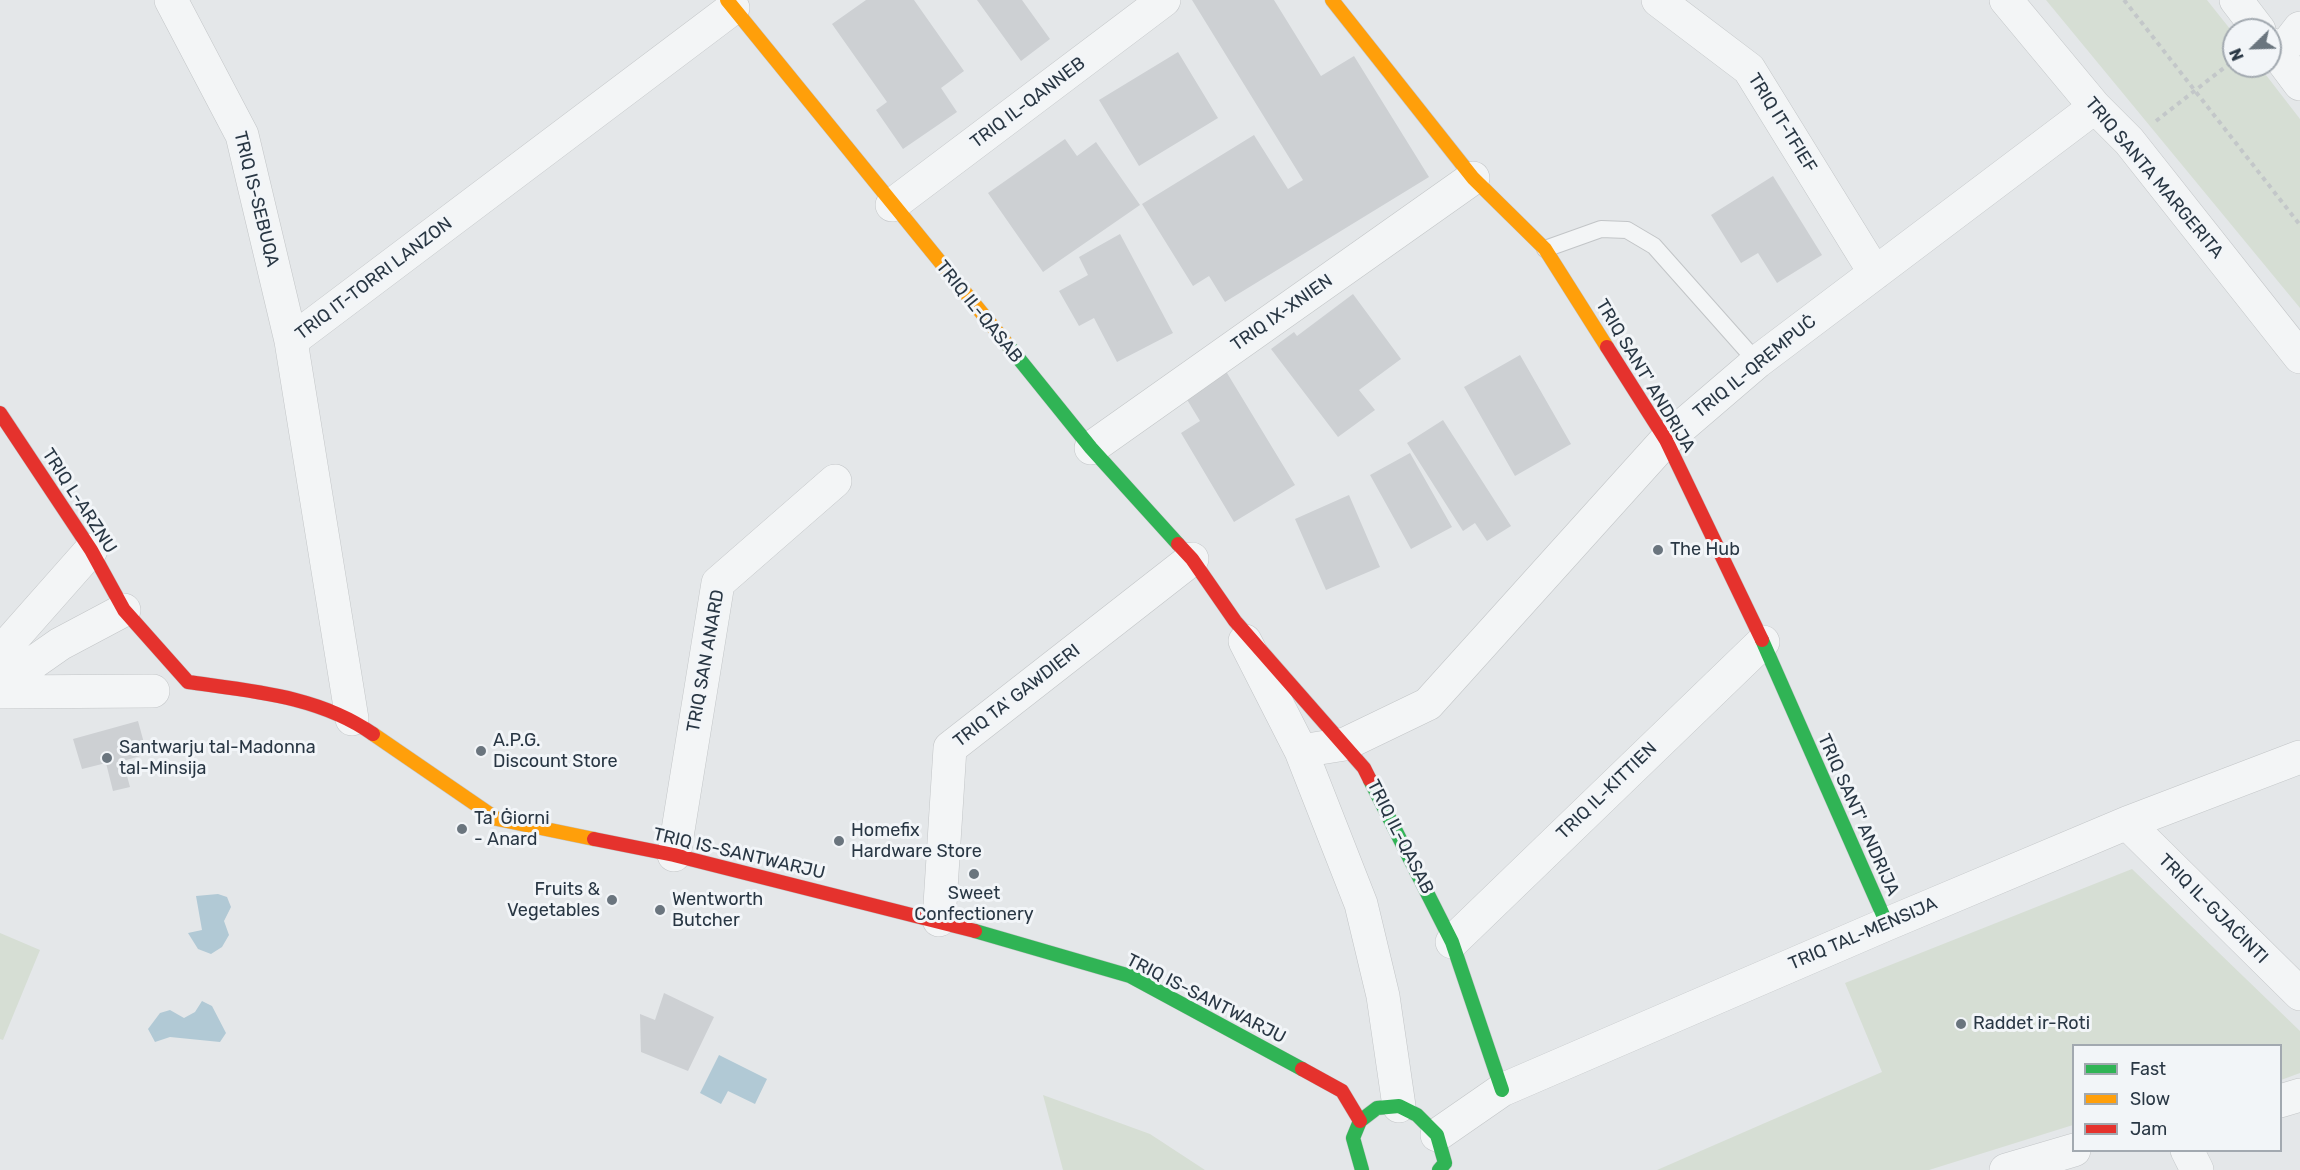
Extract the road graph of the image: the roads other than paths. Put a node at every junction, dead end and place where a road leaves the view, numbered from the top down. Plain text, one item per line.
1 (171, 0) edge
2 (1164, 0) edge
3 (1332, 0) edge
4 (1658, 0) edge
5 (2006, 0) edge
6 (2236, 0) edge
7 (730, 4) edge
8 (2250, 18) edge
9 (2300, 28) edge
10 (2282, 44) edge
11 (2282, 60) edge
12 (2300, 84) edge
13 (2095, 107) junction
14 (1473, 178) junction
15 (892, 205) junction
16 (1545, 249) junction
17 (1875, 273) junction
18 (291, 341) junction
19 (2300, 357) edge
20 (1757, 362) junction
21 (0, 412) edge
22 (1666, 440) junction
23 (1091, 448) junction
24 (835, 482) dead end
25 (92, 550) junction
26 (1192, 559) junction
27 (124, 610) junction
28 (1235, 621) junction
29 (1763, 642) junction
30 (0, 653) edge
31 (0, 686) edge
32 (153, 691) dead end
33 (0, 692) edge
34 (351, 719) junction
35 (1345, 744) junction
36 (1301, 752) junction
37 (2300, 757) edge
38 (2127, 823) junction
39 (674, 855) junction
40 (939, 920) junction
41 (1887, 924) junction
42 (1452, 942) junction
43 (2300, 994) edge
44 (1502, 1090) junction
45 (2300, 1095) edge
46 (2282, 1100) edge
47 (1399, 1106) junction
48 (1360, 1121) junction
49 (1437, 1134) junction
50 (2072, 1150) edge
51 (2188, 1152) edge
52 (1358, 1169) edge
53 (1439, 1170) edge
54 (2006, 1170) edge
55 (2197, 1170) edge

1 - 18 street, TRIQ IS-SEBUQA
2 - 15 street, TRIQ IL-QANNEB
3 - 14 street, TRIQ SANT' ANDRIJA
4 - 17 street, TRIQ IT-TFIEF
5 - 13 street, TRIQ SANTA MARGERITA
6 - 8 street
7 - 15 street, TRIQ IL-QASAB
7 - 18 street, TRIQ IT-TORRI LANZON
9 - 10 street
11 - 12 street
13 - 17 street, TRIQ IL-QREMPUĊ
13 - 19 street, TRIQ SANTA MARGERITA
14 - 16 street, TRIQ SANT' ANDRIJA
14 - 23 street, TRIQ IX-XNIEN
15 - 23 street, TRIQ IL-QASAB
16 - 20 lane
16 - 22 street, TRIQ SANT' ANDRIJA
17 - 20 street, TRIQ IL-QREMPUĊ
18 - 34 street, TRIQ IT-TORRI LANZON
20 - 22 street, TRIQ IL-QREMPUĊ
21 - 25 street, TRIQ L-ARZNU
22 - 29 street, TRIQ SANT' ANDRIJA
22 - 35 street, TRIQ IL-QREMPUĊ
23 - 26 street, TRIQ IL-QASAB
24 - 39 street, TRIQ SAN ANARD
25 - 27 street, TRIQ L-ARZNU
25 - 30 street
26 - 28 street, TRIQ IL-QASAB
26 - 40 street, TRIQ TA' GAWDIERI
27 - 31 street
27 - 34 street, TRIQ IS-SANTWARJU
28 - 35 street, TRIQ IL-QASAB
28 - 36 street, TRIQ IL-QASAB
29 - 41 street, TRIQ SANT' ANDRIJA
29 - 42 street, TRIQ IL-KITTIEN
32 - 33 street
34 - 39 street, TRIQ IS-SANTWARJU
35 - 36 street, TRIQ IL-QREMPUĊ
35 - 42 street, TRIQ IL-QASAB
36 - 47 street, TRIQ IL-QASAB
37 - 38 street, TRIQ TAL-MENSIJA
38 - 41 street, TRIQ TAL-MENSIJA
38 - 43 street, TRIQ IL-GJAĊINTI
39 - 40 street, TRIQ IS-SANTWARJU
40 - 48 street, TRIQ IS-SANTWARJU
41 - 44 street, TRIQ TAL-MENSIJA
42 - 44 street, TRIQ IL-QASAB
44 - 49 street, TRIQ TAL-MENSIJA
45 - 46 street
47 - 48 street
47 - 49 street
48 - 52 street
49 - 53 street
50 - 54 street
51 - 55 street

